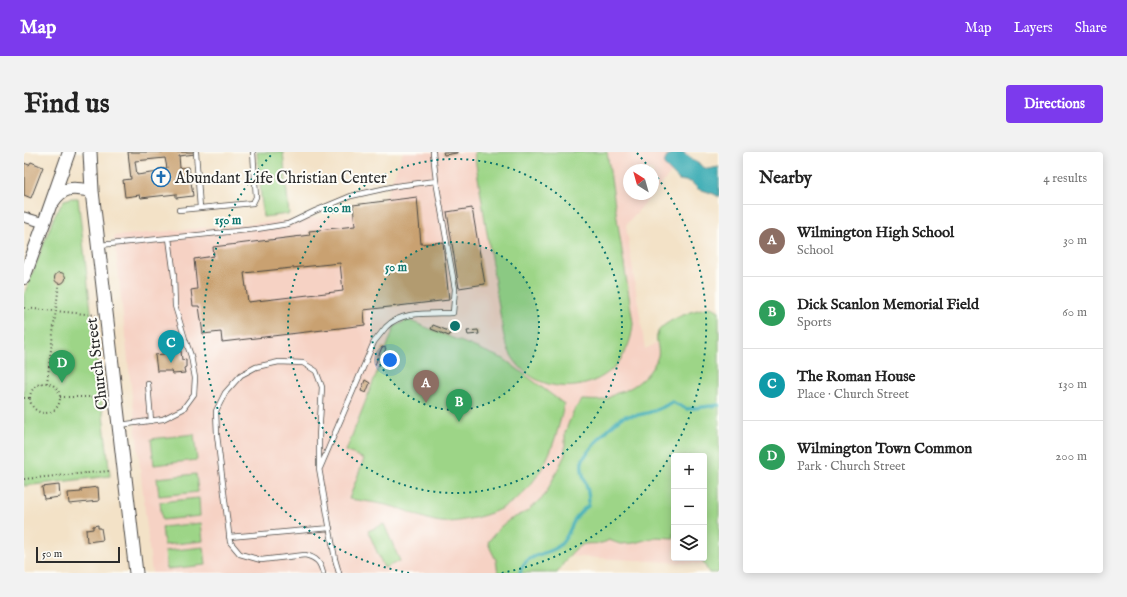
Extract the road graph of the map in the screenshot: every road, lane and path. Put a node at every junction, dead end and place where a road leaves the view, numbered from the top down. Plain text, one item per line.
1 (68, 152) edge
2 (90, 152) edge
3 (196, 152) edge
4 (252, 152) edge
5 (433, 152) edge
6 (436, 181) junction
7 (92, 192) junction
8 (51, 204) junction
9 (200, 208) junction
10 (179, 210) dead end
11 (24, 217) edge
12 (44, 223) junction
13 (169, 238) junction
14 (99, 245) junction
15 (24, 278) edge
16 (59, 284) dead end
17 (24, 308) edge
18 (56, 311) junction
19 (97, 315) dead end
20 (47, 383) junction
21 (148, 384) dead end
22 (106, 397) dead end
23 (24, 398) edge
24 (30, 398) junction
25 (60, 398) junction
26 (151, 421) junction
27 (120, 425) junction
28 (319, 470) junction
29 (109, 471) dead end
30 (24, 479) edge
31 (330, 528) junction
32 (229, 537) junction
33 (136, 573) edge
34 (323, 573) edge
35 (339, 573) edge

1 - 8 street
2 - 7 main road, Church Street
3 - 9 lane
4 - 9 lane
5 - 6 lane
6 - 13 lane
6 - 28 lane
7 - 8 street
7 - 14 main road, Church Street
8 - 12 street
9 - 10 lane
11 - 12 street
12 - 15 street
13 - 14 lane
13 - 26 lane
14 - 27 main road, Church Street
16 - 18 path
17 - 18 path
18 - 19 path
18 - 20 path
20 - 24 path
20 - 25 path
21 - 26 lane
22 - 25 path
23 - 24 path
24 - 25 path
26 - 27 lane
27 - 33 main road, Church Street
28 - 31 lane
28 - 32 lane
29 - 30 path
31 - 32 lane
31 - 35 lane
32 - 34 lane

